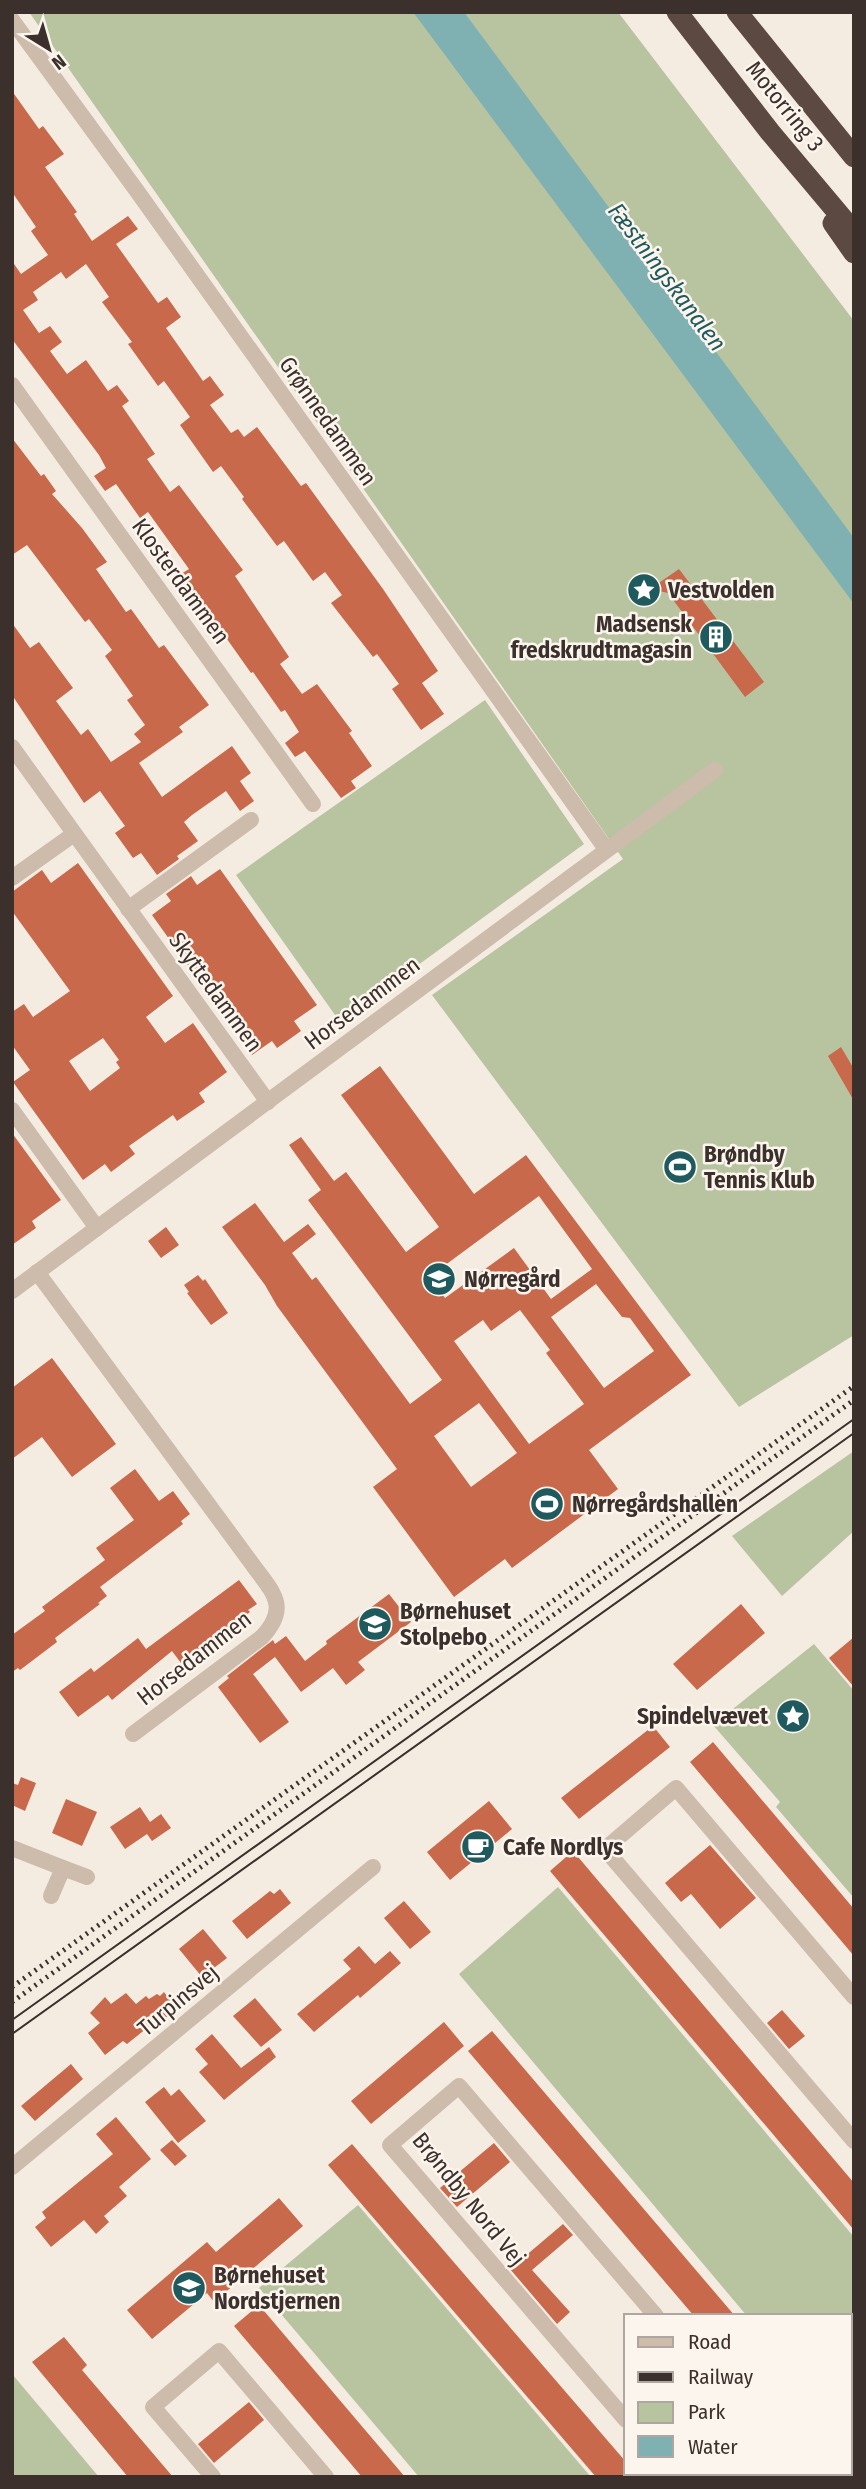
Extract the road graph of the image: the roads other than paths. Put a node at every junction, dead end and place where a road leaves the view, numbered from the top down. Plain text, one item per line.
1 (677, 12) edge
2 (737, 12) edge
3 (12, 20) edge
4 (770, 132) junction
5 (854, 157) edge
6 (854, 232) edge
7 (854, 253) edge
8 (12, 385) edge
9 (12, 747) edge
10 (715, 770) dead end
11 (313, 804) dead end
12 (251, 820) dead end
13 (74, 834) junction
14 (606, 849) junction
15 (12, 878) edge
16 (128, 909) junction
17 (268, 1102) junction
18 (12, 1110) edge
19 (97, 1228) junction
20 (37, 1272) junction
21 (12, 1291) edge
22 (134, 1734) dead end
23 (12, 1847) edge
24 (373, 1867) dead end
25 (63, 1868) junction
26 (87, 1877) dead end
27 (51, 1896) dead end
28 (854, 1997) edge
29 (854, 2141) edge
30 (12, 2167) edge
31 (654, 2314) edge
32 (624, 2418) edge
33 (213, 2477) edge
34 (326, 2477) edge

1 - 4 highway, Motorring 3
2 - 5 highway, Motorring 3
3 - 14 street, Grønnedammen
4 - 6 highway, Motorring 3
4 - 7 highway
8 - 11 street, Klosterdammen
9 - 13 street, Skyttedammen
10 - 14 street, Horsedammen
12 - 16 street
13 - 15 street
13 - 16 street, Skyttedammen
14 - 17 street, Horsedammen
16 - 17 street, Skyttedammen
17 - 19 street, Horsedammen
18 - 19 street
19 - 20 street, Horsedammen
20 - 21 street, Horsedammen
20 - 22 street, Horsedammen
23 - 25 street
24 - 30 street, Turpinsvej
25 - 26 street
25 - 27 street
28 - 29 street
31 - 32 street, Brøndby Nord Vej
33 - 34 street

